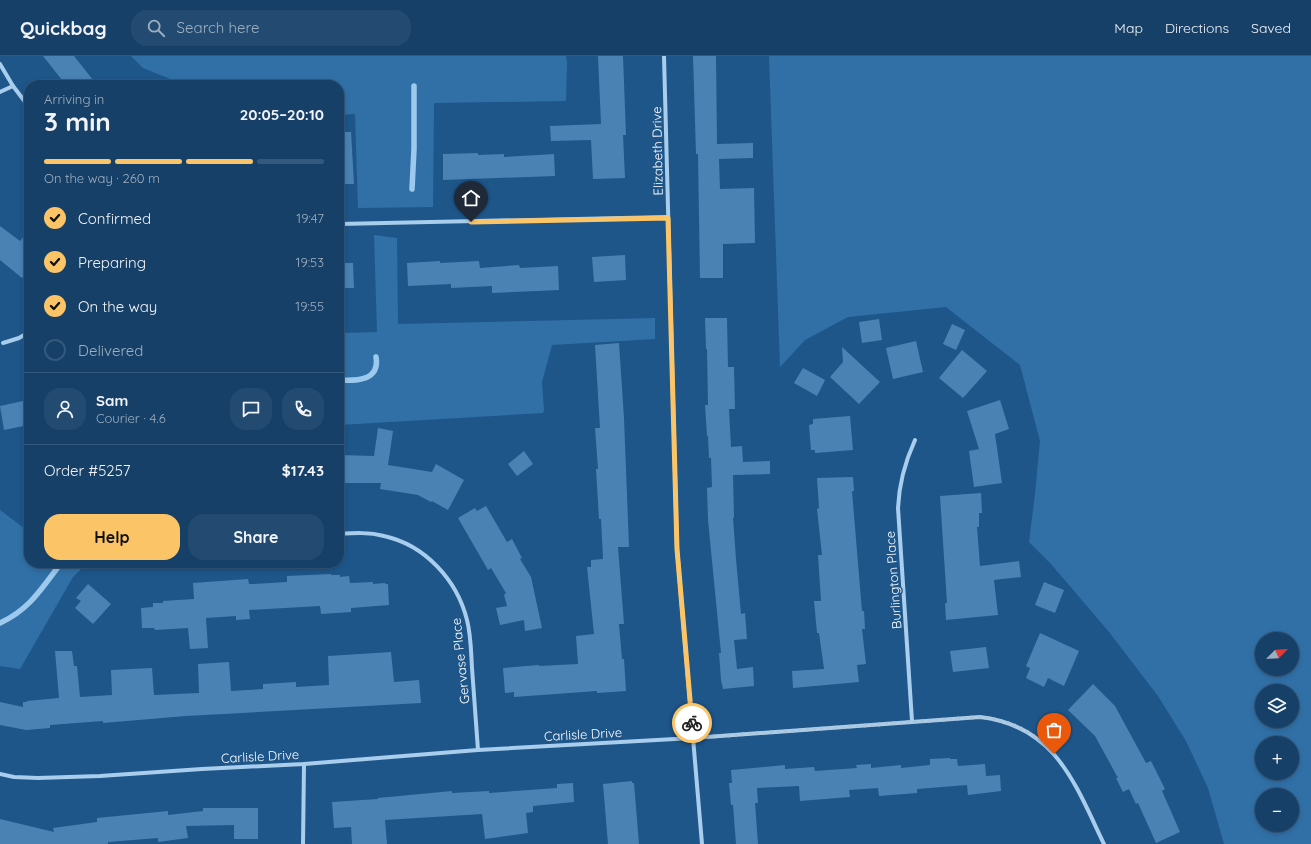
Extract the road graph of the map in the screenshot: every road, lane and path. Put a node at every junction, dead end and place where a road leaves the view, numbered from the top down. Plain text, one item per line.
1 (664, 56) edge
2 (0, 64) edge
3 (13, 86) junction
4 (0, 92) edge
5 (24, 100) edge
6 (668, 218) junction
7 (344, 224) edge
8 (24, 335) edge
9 (3, 343) dead end
10 (915, 440) dead end
11 (344, 534) edge
12 (912, 721) junction
13 (693, 738) junction
14 (478, 750) junction
15 (304, 764) junction
16 (0, 774) edge
17 (303, 844) edge
18 (702, 844) edge
19 (1104, 844) edge

1 - 6 street, Elizabeth Drive
2 - 3 street
3 - 4 street
3 - 5 street
6 - 7 street
6 - 13 street, Elizabeth Drive
8 - 9 street
10 - 12 street, Burlington Place
11 - 14 street, Gervase Place
12 - 13 street, Carlisle Drive
12 - 19 street, Carlisle Drive
13 - 14 street, Carlisle Drive
13 - 18 street, Elizabeth Drive
14 - 15 street, Carlisle Drive
15 - 16 street, Carlisle Drive
15 - 17 street

